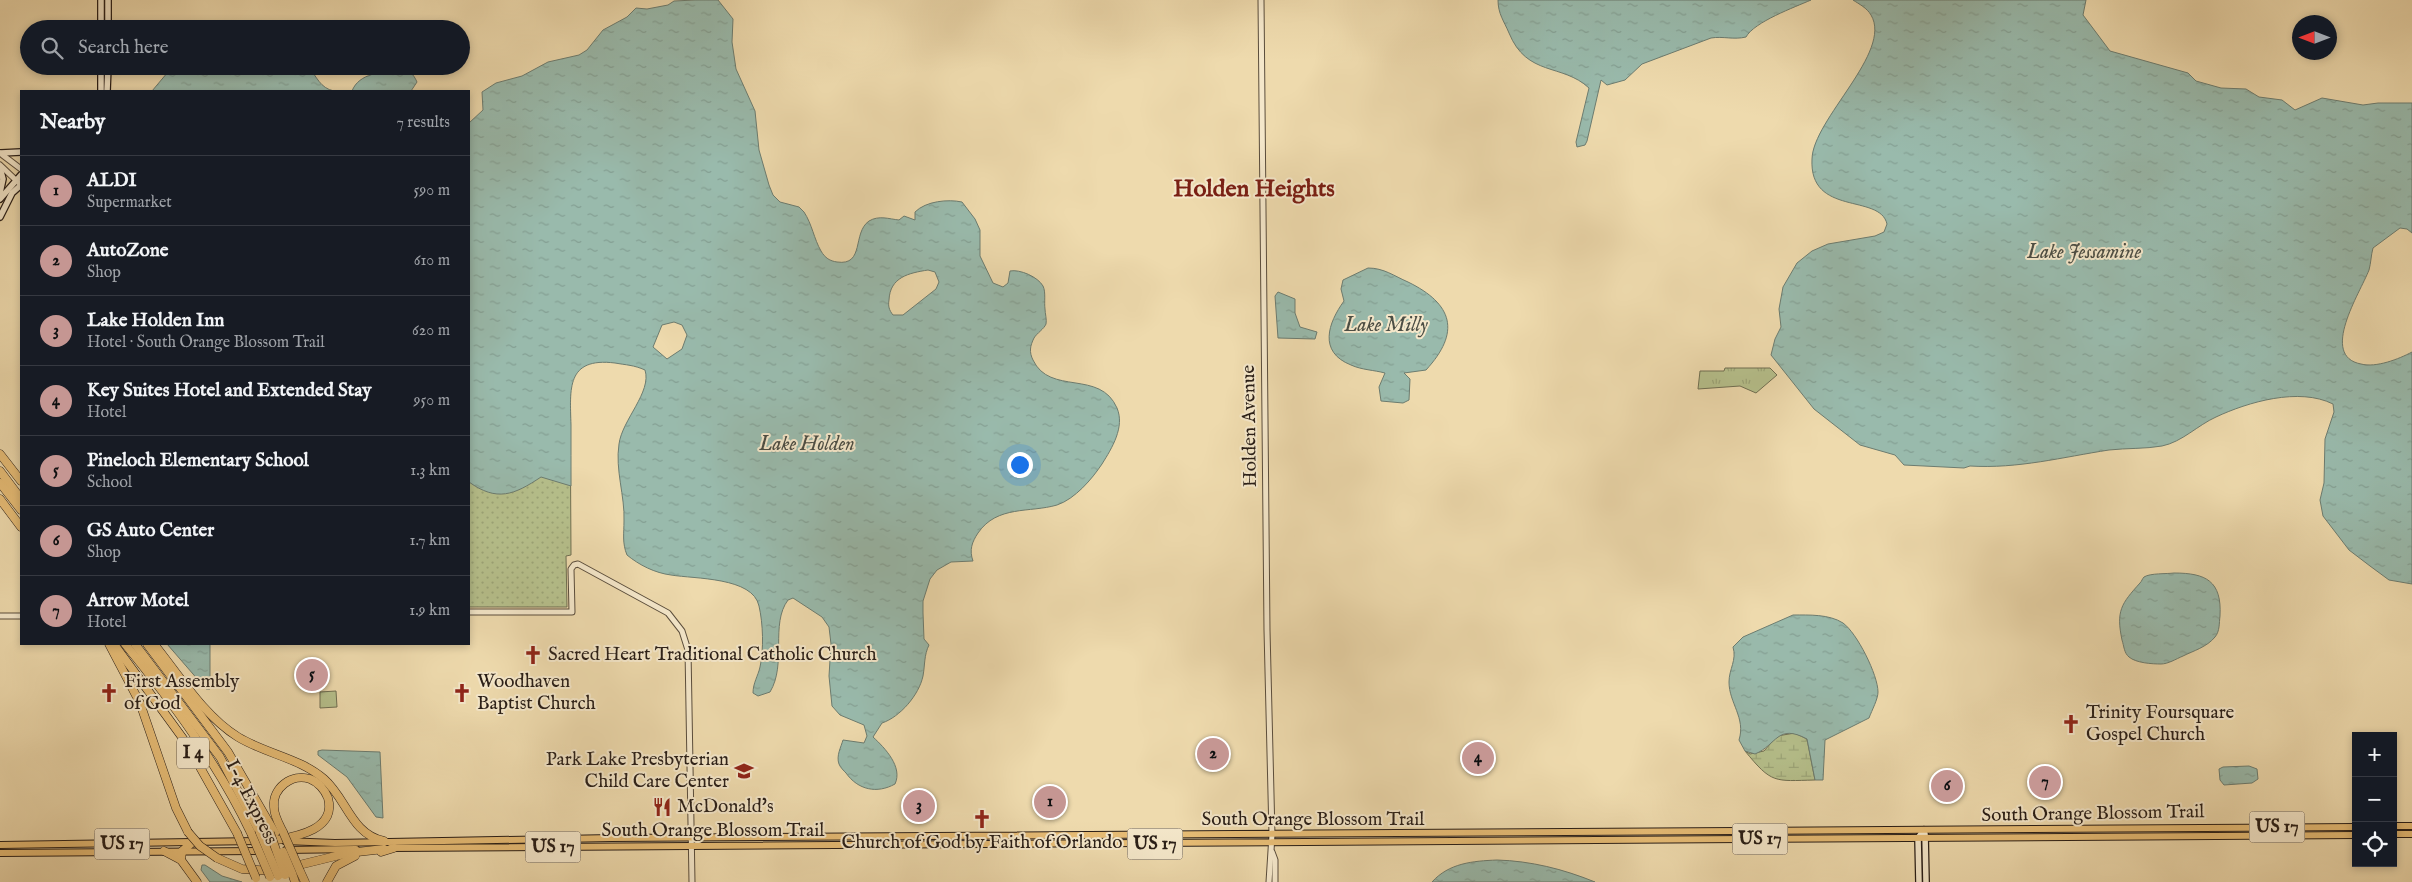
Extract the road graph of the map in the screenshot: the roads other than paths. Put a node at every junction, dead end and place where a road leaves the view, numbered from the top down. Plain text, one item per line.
1 (101, 0) edge
2 (108, 0) edge
3 (1261, 0) edge
4 (101, 20) edge
5 (108, 20) edge
6 (101, 75) edge
7 (108, 75) edge
8 (101, 90) edge
9 (107, 90) edge
10 (20, 152) edge
11 (0, 153) edge
12 (0, 167) edge
13 (20, 167) edge
14 (20, 175) edge
15 (16, 180) junction
16 (20, 184) edge
17 (20, 186) edge
18 (0, 193) edge
19 (0, 199) edge
20 (0, 217) edge
21 (0, 454) edge
22 (0, 471) edge
23 (20, 480) edge
24 (0, 483) edge
25 (20, 498) edge
26 (0, 500) edge
27 (20, 509) edge
28 (20, 526) edge
29 (470, 612) edge
30 (0, 616) edge
31 (20, 616) edge
32 (110, 645) edge
33 (115, 645) edge
34 (126, 645) edge
35 (135, 645) edge
36 (148, 645) edge
37 (155, 645) edge
38 (2397, 826) edge
39 (2412, 826) edge
40 (2310, 827) junction
41 (2352, 827) edge
42 (2134, 828) junction
43 (2154, 828) junction
44 (1924, 830) junction
45 (1745, 831) junction
46 (1665, 832) junction
47 (1496, 833) junction
48 (1521, 833) junction
49 (2397, 834) edge
50 (2412, 834) edge
51 (1272, 835) junction
52 (2302, 835) junction
53 (2352, 835) edge
54 (272, 836) junction
55 (2124, 836) junction
56 (2142, 836) junction
57 (1034, 837) junction
58 (1062, 837) junction
59 (692, 838) junction
60 (819, 838) junction
61 (1918, 838) junction
62 (1926, 838) junction
63 (1731, 839) junction
64 (461, 840) junction
65 (508, 840) junction
66 (1650, 840) junction
67 (1481, 841) junction
68 (1505, 841) junction
69 (169, 842) junction
70 (193, 842) junction
71 (1272, 843) junction
72 (0, 845) edge
73 (384, 845) junction
74 (1020, 845) junction
75 (1039, 845) junction
76 (692, 846) junction
77 (808, 846) junction
78 (394, 848) junction
79 (403, 848) junction
80 (461, 848) junction
81 (160, 851) junction
82 (182, 851) junction
83 (1272, 851) junction
84 (0, 853) edge
85 (181, 860) junction
86 (281, 878) edge
87 (258, 881) edge
88 (197, 882) edge
89 (295, 882) edge
90 (305, 882) edge
91 (327, 882) edge
92 (692, 882) edge
93 (1268, 882) edge
94 (1275, 882) edge
95 (1919, 882) edge
96 (1926, 882) edge

1 - 4 main road
2 - 5 main road
3 - 51 street, Holden Avenue
6 - 8 main road
7 - 9 main road
10 - 11 main road
11 - 13 street
12 - 15 street
12 - 18 main road
14 - 15 main road
15 - 16 street
15 - 19 main road
17 - 20 main road
21 - 23 highway
22 - 25 highway
24 - 27 highway
26 - 28 highway
29 - 59 street
30 - 31 street
32 - 73 highway, bridge
33 - 87 highway, I 4, bridge
34 - 86 highway, I-4 Express, bridge
35 - 86 highway, I-4 Express, bridge
36 - 54 highway, I 4
37 - 73 highway
38 - 39 main road
40 - 41 main road, South Orange Blossom Trail / US 17
40 - 43 main road, South Orange Blossom Trail / US 17
40 - 52 main road
42 - 43 main road, South Orange Blossom Trail / US 17
42 - 44 main road, South Orange Blossom Trail / US 17
42 - 55 main road
43 - 56 main road
44 - 45 main road, South Orange Blossom Trail / US 17
44 - 61 main road
44 - 62 main road
45 - 46 main road, South Orange Blossom Trail / US 17
45 - 63 main road
46 - 48 main road, South Orange Blossom Trail / US 17
46 - 66 main road
47 - 48 main road, South Orange Blossom Trail / US 17
47 - 51 main road, South Orange Blossom Trail / US 17
47 - 67 main road
48 - 68 main road
49 - 50 main road
51 - 58 main road, South Orange Blossom Trail / US 17
51 - 71 street, Holden Avenue
52 - 53 main road, South Orange Blossom Trail / US 17
52 - 56 main road, South Orange Blossom Trail / US 17
54 - 70 main road, South Orange Blossom Trail / US 17
54 - 73 main road, South Orange Blossom Trail / US 17
54 - 86 highway, I 4, bridge
54 - 90 highway, bridge
55 - 56 main road, South Orange Blossom Trail / US 17
55 - 62 main road, South Orange Blossom Trail / US 17
57 - 58 main road, South Orange Blossom Trail / US 17
57 - 60 main road, South Orange Blossom Trail / US 17
57 - 74 main road
58 - 75 main road
59 - 60 main road, South Orange Blossom Trail / US 17
59 - 65 main road, South Orange Blossom Trail / US 17
59 - 76 street
60 - 77 main road
61 - 62 main road, South Orange Blossom Trail / US 17
61 - 63 main road, South Orange Blossom Trail / US 17
61 - 95 main road
62 - 96 main road
63 - 66 main road, South Orange Blossom Trail / US 17
64 - 65 main road, South Orange Blossom Trail / US 17
64 - 73 main road, South Orange Blossom Trail / US 17
64 - 79 main road
65 - 80 main road
66 - 68 main road, South Orange Blossom Trail / US 17
67 - 68 main road, South Orange Blossom Trail / US 17
67 - 71 main road, South Orange Blossom Trail / US 17
69 - 70 main road, South Orange Blossom Trail / US 17
69 - 72 main road, South Orange Blossom Trail / US 17
69 - 81 main road
70 - 82 highway
71 - 75 main road, South Orange Blossom Trail / US 17
71 - 83 street, Holden Avenue
73 - 78 main road, South Orange Blossom Trail / US 17
73 - 82 main road, South Orange Blossom Trail / US 17
74 - 75 main road, South Orange Blossom Trail / US 17
74 - 77 main road, South Orange Blossom Trail / US 17
76 - 77 main road, South Orange Blossom Trail / US 17
76 - 80 main road, South Orange Blossom Trail / US 17
76 - 92 street
78 - 79 main road, South Orange Blossom Trail / US 17
78 - 91 highway
79 - 80 main road, South Orange Blossom Trail / US 17
81 - 82 main road, South Orange Blossom Trail / US 17
81 - 84 main road, South Orange Blossom Trail / US 17
81 - 85 highway
82 - 85 highway
83 - 93 street, Holden Avenue
83 - 94 street, Holden Avenue
85 - 88 highway
86 - 89 highway, I 4

